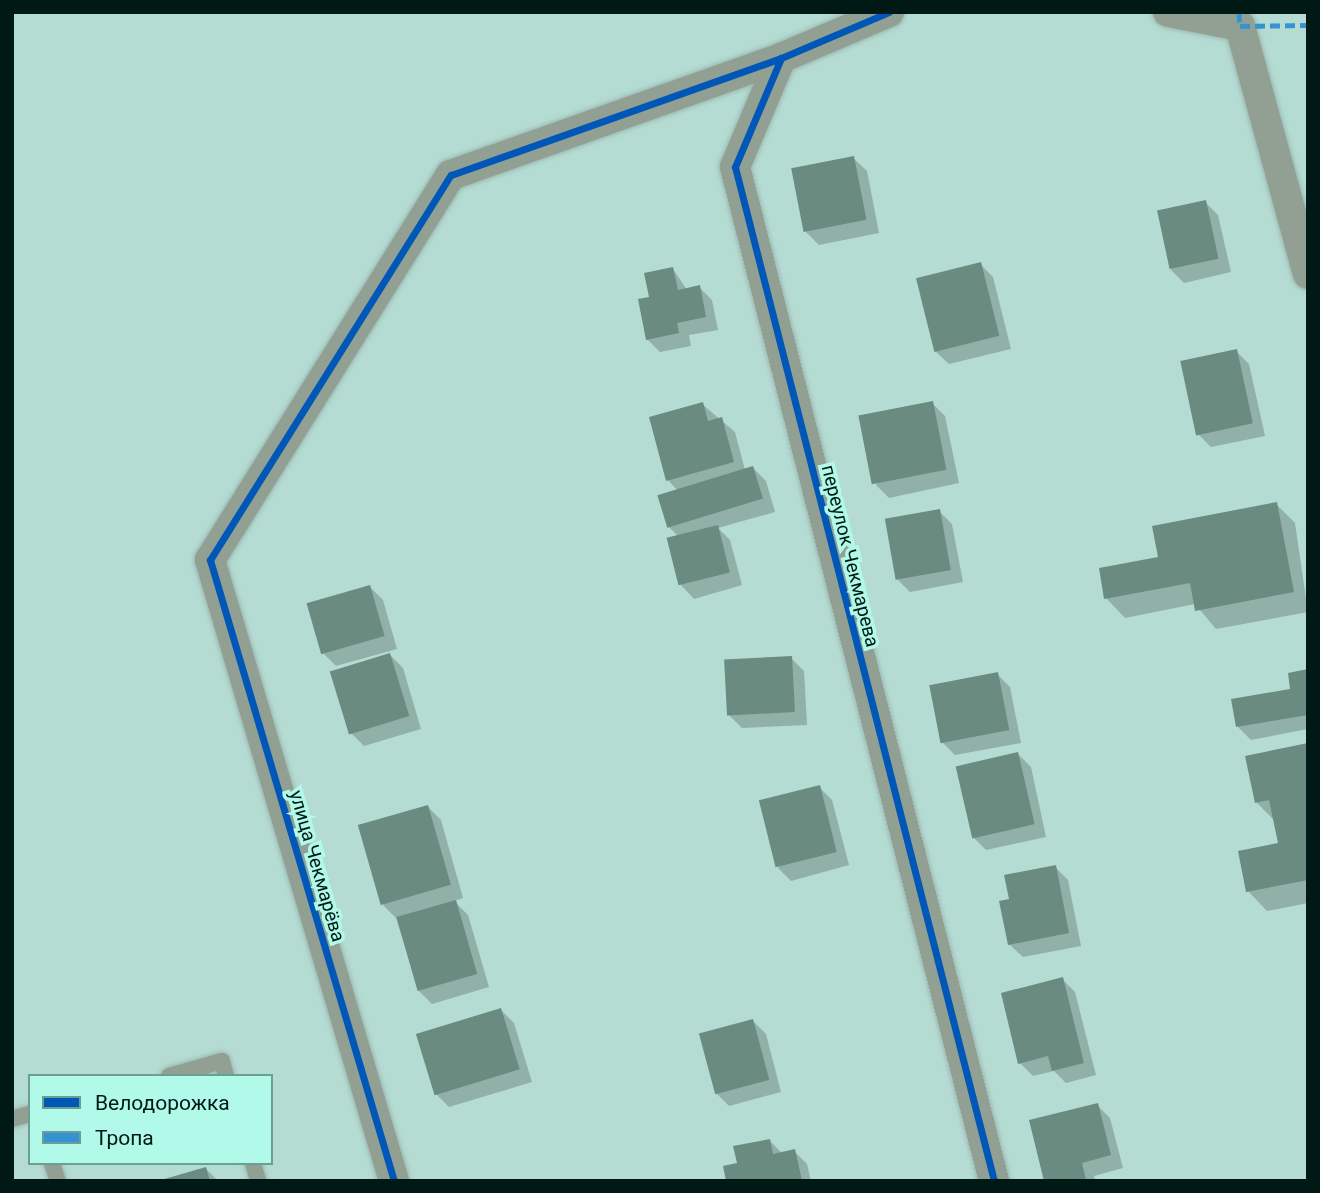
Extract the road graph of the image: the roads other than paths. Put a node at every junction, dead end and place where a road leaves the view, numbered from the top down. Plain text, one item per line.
1 (889, 12) edge
2 (1168, 12) edge
3 (781, 58) junction
4 (1308, 274) edge
5 (176, 1074) edge
6 (225, 1074) edge
7 (394, 1181) edge
8 (994, 1181) edge

1 - 3 street
2 - 4 street
3 - 7 street, улица Чекмарёва
3 - 8 street, переулок Чекмарева
5 - 6 lane

